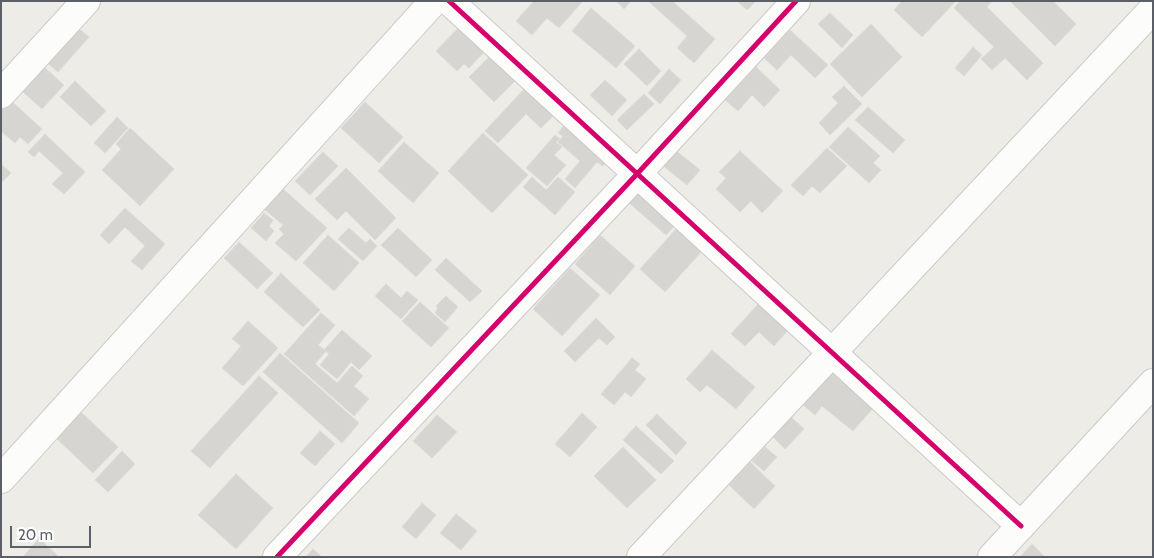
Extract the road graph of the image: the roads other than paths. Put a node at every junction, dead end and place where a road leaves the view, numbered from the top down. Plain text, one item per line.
1 (86, 1) edge
2 (434, 1) edge
3 (449, 1) edge
4 (796, 1) edge
5 (1148, 23) edge
6 (1, 94) edge
7 (637, 174) junction
8 (832, 353) junction
9 (1153, 383) edge
10 (1, 479) edge
11 (1021, 526) junction
12 (277, 557) edge
13 (641, 557) edge
14 (992, 557) edge

1 - 6 street
2 - 10 street
3 - 7 street
4 - 7 street
5 - 8 street
7 - 8 street
7 - 12 street
8 - 11 street
8 - 13 street
9 - 11 street
11 - 14 street

